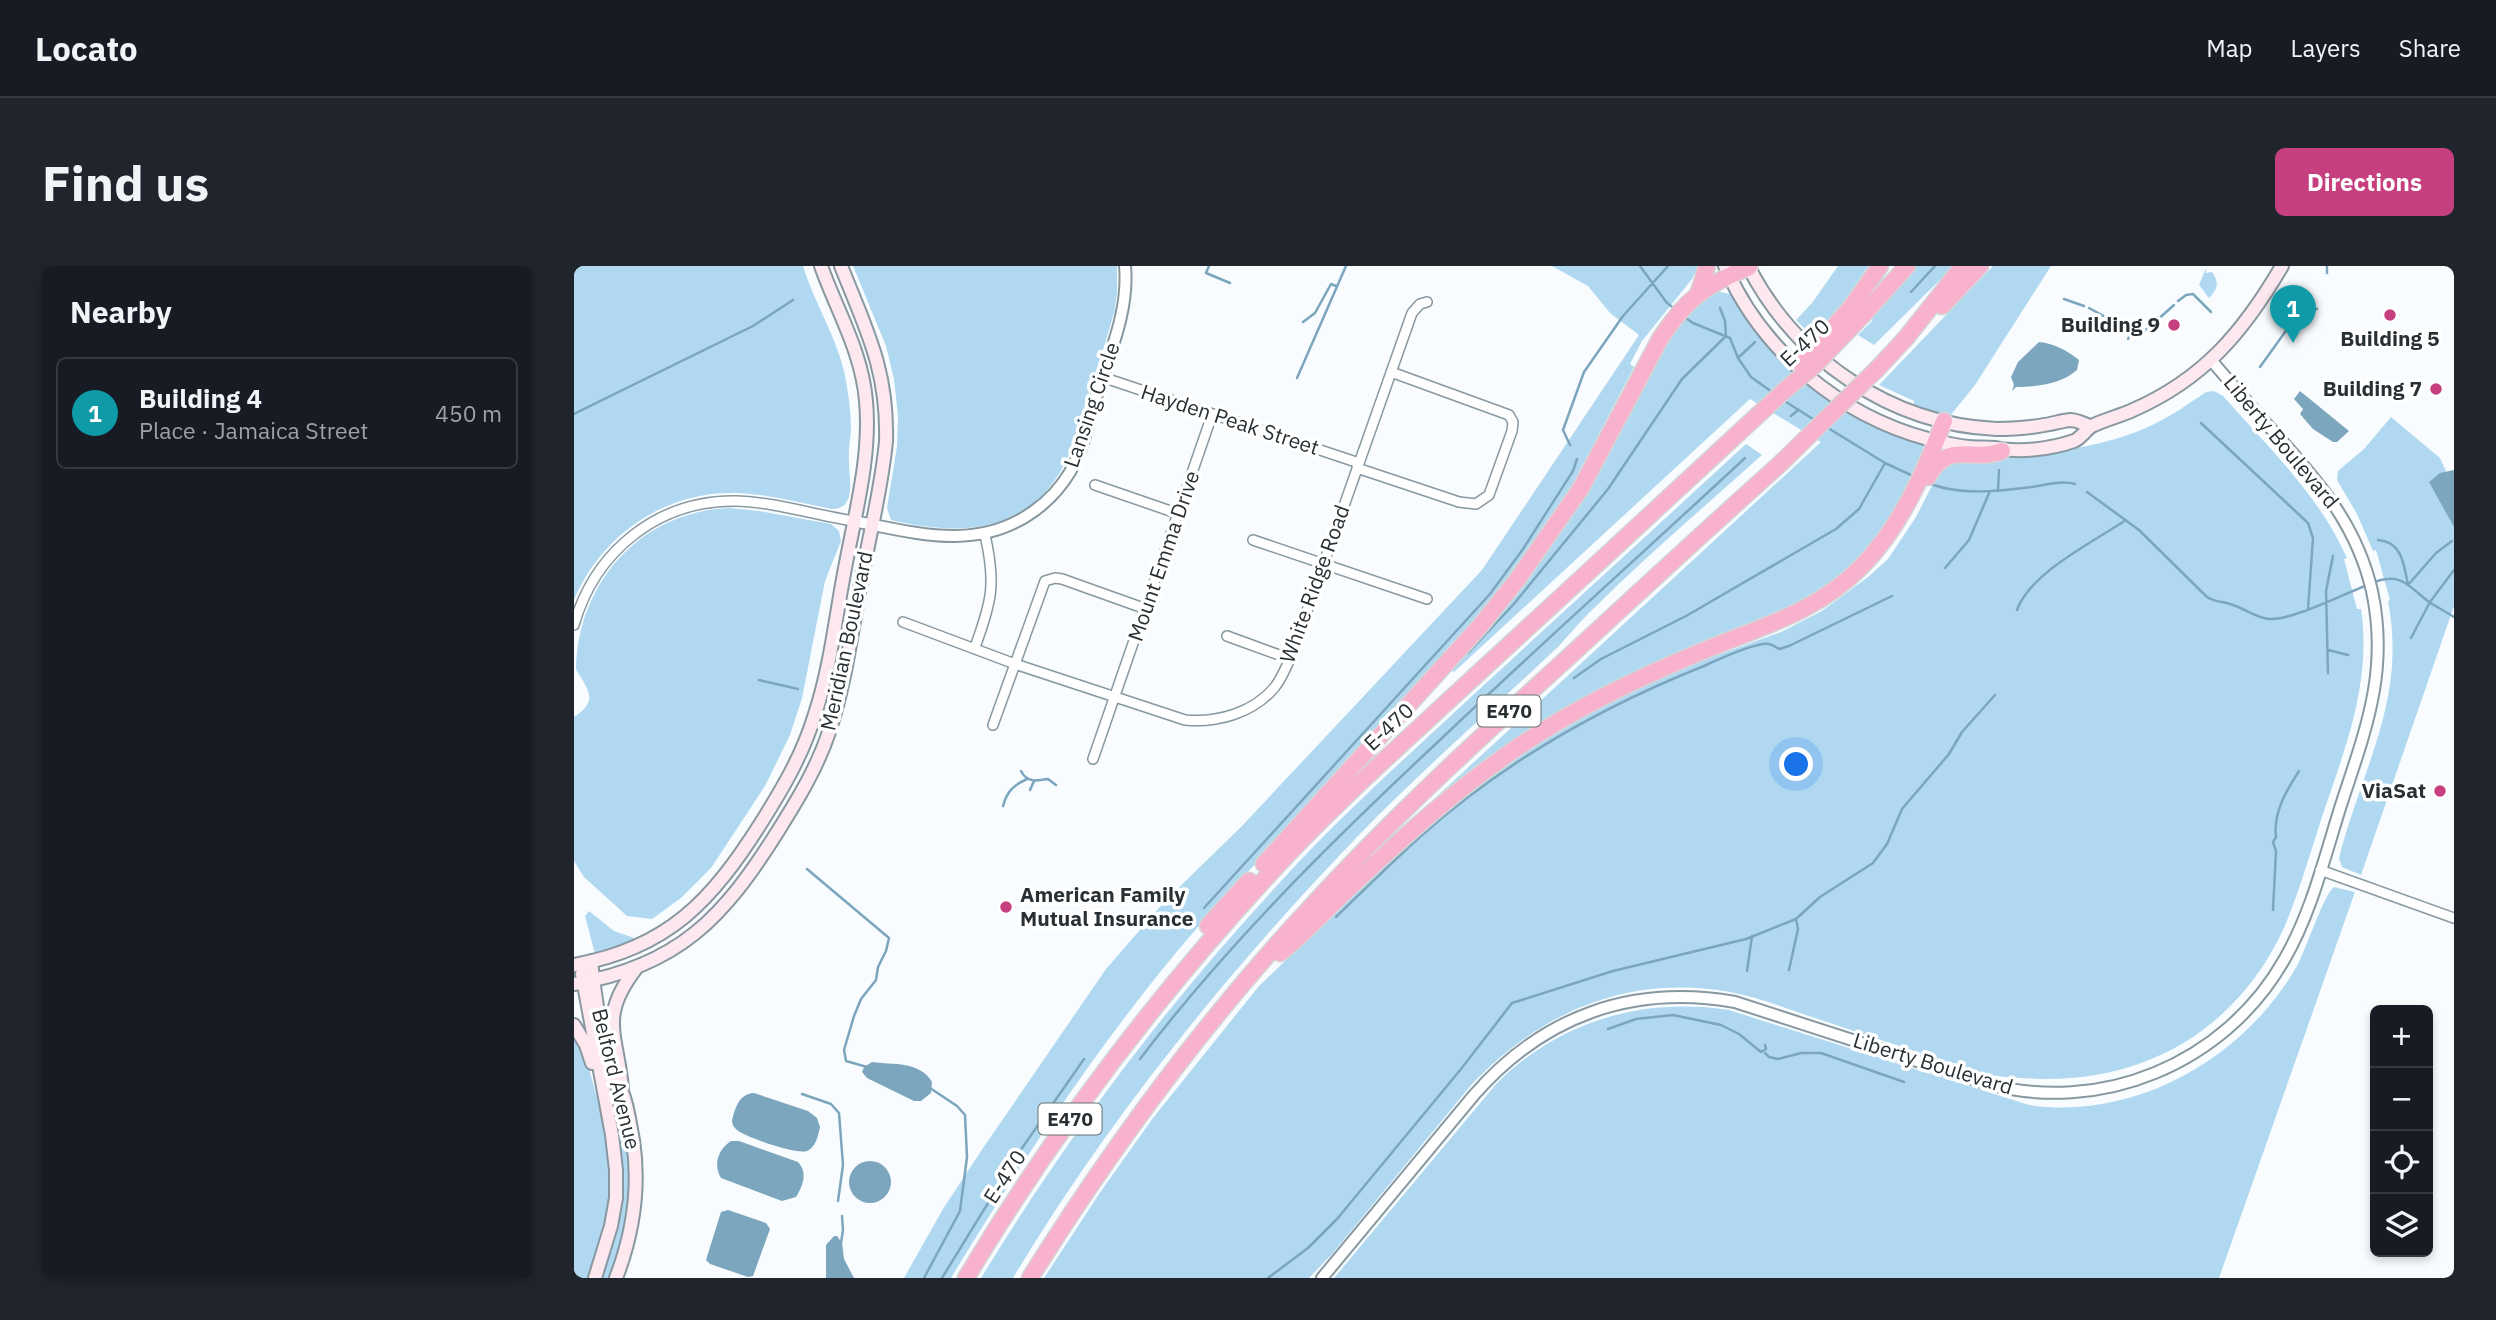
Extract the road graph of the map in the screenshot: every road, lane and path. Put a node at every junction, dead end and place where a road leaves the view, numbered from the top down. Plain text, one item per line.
1 (821, 266) edge
2 (841, 266) edge
3 (1125, 266) edge
4 (1707, 266) edge
5 (1880, 266) edge
6 (1907, 266) edge
7 (1963, 266) edge
8 (1980, 266) edge
9 (2283, 266) edge
10 (1748, 267) edge
11 (1727, 271) edge
12 (1699, 292) junction
13 (1426, 302) dead end
14 (1858, 310) junction
15 (1906, 338) junction
16 (2211, 360) junction
17 (1391, 372) junction
18 (1102, 377) junction
19 (1212, 415) junction
20 (1944, 421) junction
21 (2091, 426) junction
22 (1936, 441) junction
23 (2002, 451) junction
24 (1932, 462) junction
25 (1358, 466) junction
26 (1095, 485) dead end
27 (1179, 514) junction
28 (853, 521) junction
29 (872, 525) junction
30 (985, 535) junction
31 (1253, 540) dead end
32 (1324, 562) junction
33 (1427, 599) dead end
34 (1146, 609) junction
35 (903, 622) dead end
36 (574, 625) edge
37 (1227, 636) dead end
38 (975, 647) junction
39 (1290, 659) junction
40 (1015, 664) junction
41 (1115, 697) junction
42 (993, 725) dead end
43 (1093, 759) dead end
44 (2320, 870) junction
45 (2454, 918) edge
46 (582, 963) edge
47 (638, 966) junction
48 (1186, 968) junction
49 (1253, 972) junction
50 (583, 982) edge
51 (574, 1025) edge
52 (599, 1075) junction
53 (623, 1096) junction
54 (595, 1278) edge
55 (616, 1278) edge
56 (966, 1278) edge
57 (1030, 1278) edge
58 (1322, 1278) edge

1 - 28 main road, Meridian Boulevard
2 - 29 main road, Meridian Boulevard
3 - 18 street, Lansing Circle
4 - 12 highway
5 - 14 highway
6 - 14 highway
7 - 15 highway, E470
8 - 15 highway
9 - 16 main road
10 - 11 highway
10 - 20 main road
11 - 12 highway
11 - 22 main road
12 - 48 highway
13 - 17 street, White Ridge Road
14 - 48 highway, E-470 / E470, bridge
15 - 49 highway, E470, bridge
16 - 21 main road
16 - 44 street, Liberty Boulevard
17 - 25 street, White Ridge Road
17 - 25 street, Hayden Peak Street
18 - 19 street, Hayden Peak Street
18 - 30 street, Lansing Circle
19 - 25 street, Hayden Peak Street
19 - 27 street, Mount Emma Drive
20 - 21 main road
20 - 22 highway
21 - 23 main road
22 - 23 main road
22 - 24 highway
23 - 24 highway
24 - 49 highway
25 - 32 street, White Ridge Road
26 - 27 street
27 - 34 street, Mount Emma Drive
28 - 29 street, Lansing Circle
28 - 36 street
28 - 46 main road, Meridian Boulevard
29 - 30 street, Lansing Circle
29 - 47 main road, Meridian Boulevard
30 - 38 street
31 - 32 street
32 - 33 street
32 - 39 street, White Ridge Road
34 - 40 street
34 - 41 street, Mount Emma Drive
35 - 38 street, White Ridge Road
37 - 39 street
38 - 40 street, White Ridge Road
39 - 41 street, White Ridge Road
40 - 41 street, White Ridge Road
40 - 42 street
41 - 43 street, Mount Emma Drive
44 - 45 street
44 - 58 street, Liberty Boulevard
46 - 50 main road, Belford Avenue
47 - 50 main road, Meridian Boulevard
47 - 53 main road
48 - 56 highway, E-470 / E470
49 - 57 highway, E470
50 - 52 main road, Belford Avenue
50 - 53 main road, Belford Avenue
51 - 52 main road
52 - 54 main road, Belford Avenue
53 - 55 main road, Belford Avenue

